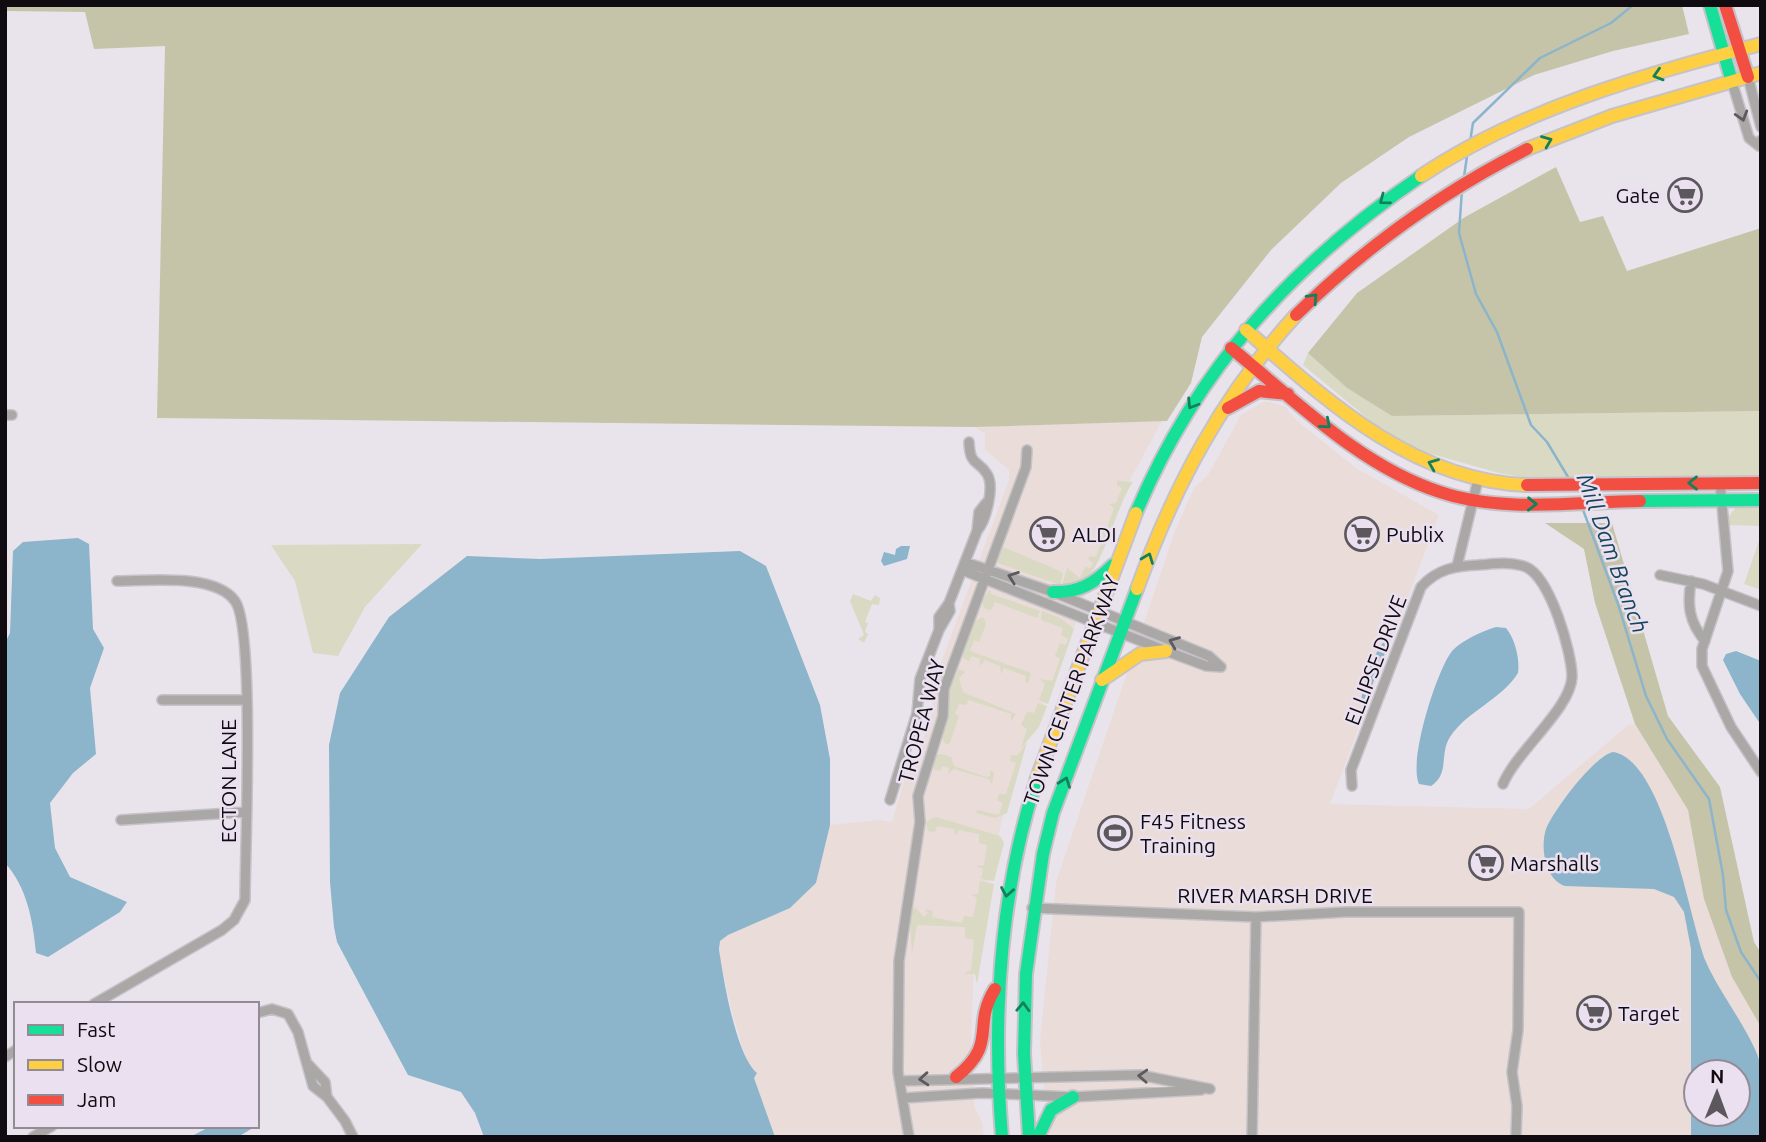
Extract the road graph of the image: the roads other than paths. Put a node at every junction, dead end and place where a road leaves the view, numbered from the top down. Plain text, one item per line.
1 (1710, 5) edge
2 (1725, 5) edge
3 (1761, 44) edge
4 (1739, 50) junction
5 (1723, 55) junction
6 (1755, 75) edge
7 (1732, 82) junction
8 (1761, 127) edge
9 (1761, 140) edge
10 (1246, 330) junction
11 (1231, 348) junction
12 (1267, 349) junction
13 (1254, 366) junction
14 (1294, 396) junction
15 (1217, 417) junction
16 (969, 442) dead end
17 (1027, 450) dead end
18 (1478, 480) junction
19 (1720, 483) junction
20 (1761, 483) edge
21 (1473, 500) junction
22 (1761, 500) edge
23 (1720, 501) junction
24 (1118, 560) junction
25 (963, 566) junction
26 (1457, 566) junction
27 (988, 568) junction
28 (1660, 575) dead end
29 (117, 581) dead end
30 (984, 581) junction
31 (1691, 581) junction
32 (1721, 591) junction
33 (1052, 592) junction
34 (1761, 606) edge
35 (1096, 618) junction
36 (1123, 628) junction
37 (1706, 641) junction
38 (1166, 651) junction
39 (1102, 680) junction
40 (162, 699) dead end
41 (245, 700) junction
42 (1761, 772) edge
43 (1503, 784) dead end
44 (1352, 786) dead end
45 (890, 800) dead end
46 (246, 812) junction
47 (121, 820) dead end
48 (1032, 908) junction
49 (1256, 917) junction
50 (995, 989) junction
51 (97, 1002) edge
52 (259, 1012) edge
53 (1023, 1075) junction
54 (956, 1077) junction
55 (997, 1077) junction
56 (900, 1081) junction
57 (998, 1096) junction
58 (1025, 1097) junction
59 (1073, 1097) junction
60 (904, 1098) junction
61 (49, 1128) edge
62 (33, 1137) edge
63 (353, 1137) edge
64 (909, 1137) edge
65 (1002, 1137) edge
66 (1029, 1137) edge
67 (1038, 1137) edge
68 (1252, 1137) edge
69 (1516, 1137) edge

1 - 5 main road
2 - 4 main road
3 - 4 main road, TOWN CENTER PARKWAY
4 - 5 main road, TOWN CENTER PARKWAY
4 - 6 main road
5 - 7 main road
5 -> 10 main road, TOWN CENTER PARKWAY
6 - 7 main road, TOWN CENTER PARKWAY
6 - 8 street
7 -> 9 street
12 -> 7 main road, TOWN CENTER PARKWAY
10 - 11 main road, TOWN CENTER PARKWAY
10 - 12 main road
11 - 13 main road
11 -> 24 main road, TOWN CENTER PARKWAY
12 - 13 main road, TOWN CENTER PARKWAY
18 -> 12 main road
13 - 14 main road
13 - 15 main road, TOWN CENTER PARKWAY
14 - 15 main road
14 -> 21 main road
36 -> 15 main road, TOWN CENTER PARKWAY
16 - 25 street
17 - 27 street, TROPEA WAY
19 -> 18 main road
18 - 21 street
19 - 20 main road
19 - 23 street
21 -> 23 main road
21 - 26 street
22 - 23 main road
23 - 32 street
24 - 33 main road
24 - 35 main road, TOWN CENTER PARKWAY
25 - 27 street
25 - 30 street
25 - 45 street
26 - 43 street, ELLIPSE DRIVE
26 - 44 street, ELLIPSE DRIVE
27 - 30 street, TROPEA WAY
33 -> 27 street
28 - 31 street
29 - 41 street, ECTON LANE
30 - 35 street
30 - 56 street, TROPEA WAY
31 - 32 street
31 - 37 street
32 - 34 street
32 - 37 street
33 - 35 street
35 - 36 street
35 -> 50 main road, TOWN CENTER PARKWAY
36 - 38 street
38 -> 36 street
36 - 39 main road, TOWN CENTER PARKWAY
37 - 42 street
38 - 39 main road
48 -> 39 main road, TOWN CENTER PARKWAY
40 - 41 street
41 - 46 street, ECTON LANE
46 - 47 street
46 - 51 street, ECTON LANE
48 - 49 street, RIVER MARSH DRIVE
53 -> 48 main road, TOWN CENTER PARKWAY
49 - 68 street
49 - 69 street, RIVER MARSH DRIVE
50 - 54 main road
50 - 55 main road, TOWN CENTER PARKWAY
52 - 63 street
53 - 55 street
53 - 58 main road, TOWN CENTER PARKWAY
59 -> 53 street
54 - 55 street
54 -> 56 street
55 - 57 main road, TOWN CENTER PARKWAY
56 - 60 street, TROPEA WAY
57 - 58 street
57 - 60 street
57 - 65 main road, TOWN CENTER PARKWAY
58 - 59 street
58 - 66 main road, TOWN CENTER PARKWAY
59 - 67 main road
60 - 64 street, TROPEA WAY
61 - 62 street

